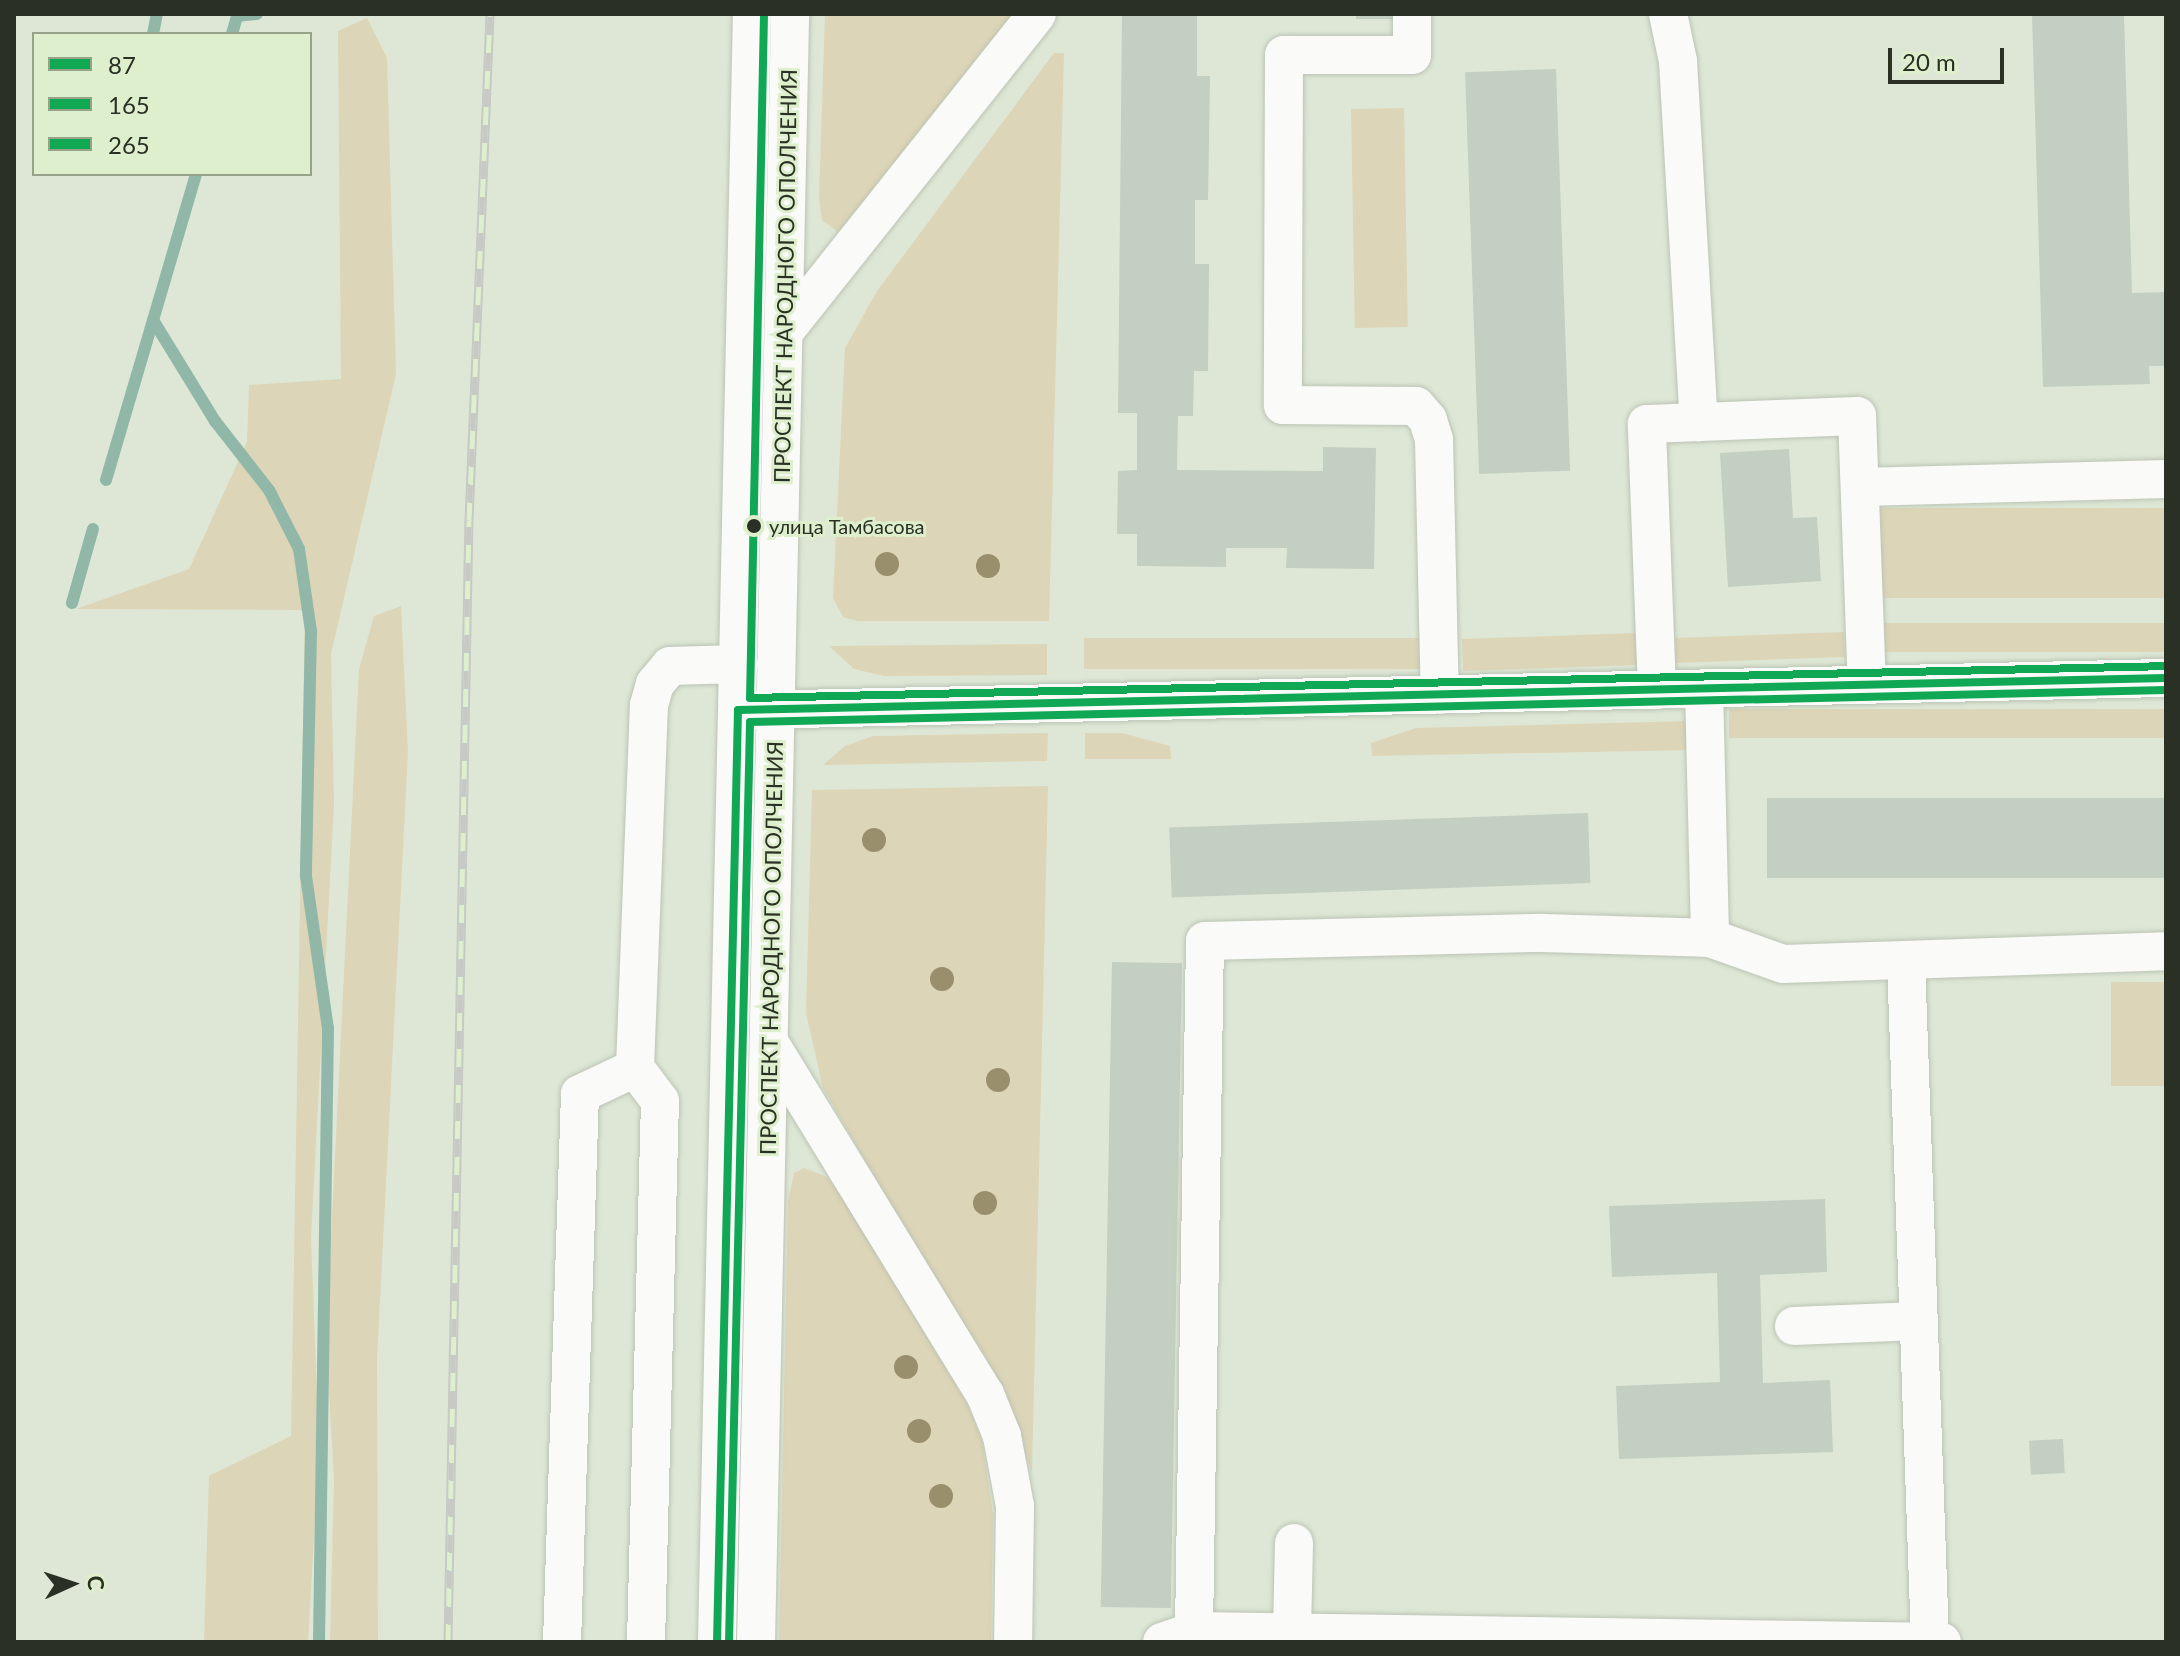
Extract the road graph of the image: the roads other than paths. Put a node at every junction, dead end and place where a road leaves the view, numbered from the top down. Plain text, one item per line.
1 (752, 14) edge
2 (790, 14) edge
3 (1037, 14) edge
4 (1412, 14) edge
5 (1668, 14) edge
6 (784, 332) junction
7 (1699, 422) junction
8 (2166, 479) edge
9 (1860, 487) junction
10 (739, 664) junction
11 (2166, 678) edge
12 (1867, 685) junction
13 (1704, 689) junction
14 (1657, 690) junction
15 (1440, 695) junction
16 (776, 708) junction
17 (738, 710) junction
18 (1710, 938) junction
19 (2166, 951) edge
20 (1906, 960) junction
21 (769, 1042) junction
22 (635, 1068) junction
23 (1917, 1321) junction
24 (1794, 1326) dead end
25 (1294, 1543) dead end
26 (1292, 1632) junction
27 (1178, 1636) edge
28 (562, 1642) edge
29 (646, 1642) edge
30 (717, 1642) edge
31 (756, 1642) edge
32 (1013, 1642) edge
33 (1025, 1642) edge
34 (1930, 1642) edge
35 (1942, 1642) edge

1 - 10 street, ПРОСПЕКТ НАРОДНОГО ОПОЛЧЕНИЯ
2 - 6 street, ПРОСПЕКТ НАРОДНОГО ОПОЛЧЕНИЯ
3 - 6 street
4 - 15 street
5 - 7 street
6 - 16 street, ПРОСПЕКТ НАРОДНОГО ОПОЛЧЕНИЯ
7 - 9 street
7 - 14 street
8 - 9 street
9 - 12 street
10 - 17 street, ПРОСПЕКТ НАРОДНОГО ОПОЛЧЕНИЯ
10 - 22 street
11 - 12 street
12 - 13 street
13 - 14 street
13 - 18 street
14 - 15 street
15 - 16 street
16 - 17 street
16 - 21 street, ПРОСПЕКТ НАРОДНОГО ОПОЛЧЕНИЯ
17 - 30 street, ПРОСПЕКТ НАРОДНОГО ОПОЛЧЕНИЯ
18 - 20 street
18 - 27 street
19 - 20 street
20 - 23 street
21 - 31 street, ПРОСПЕКТ НАРОДНОГО ОПОЛЧЕНИЯ
21 - 32 street
22 - 28 street
22 - 29 street
23 - 24 street
23 - 34 street
25 - 26 street
26 - 27 street
26 - 34 street
32 - 33 street
34 - 35 street

